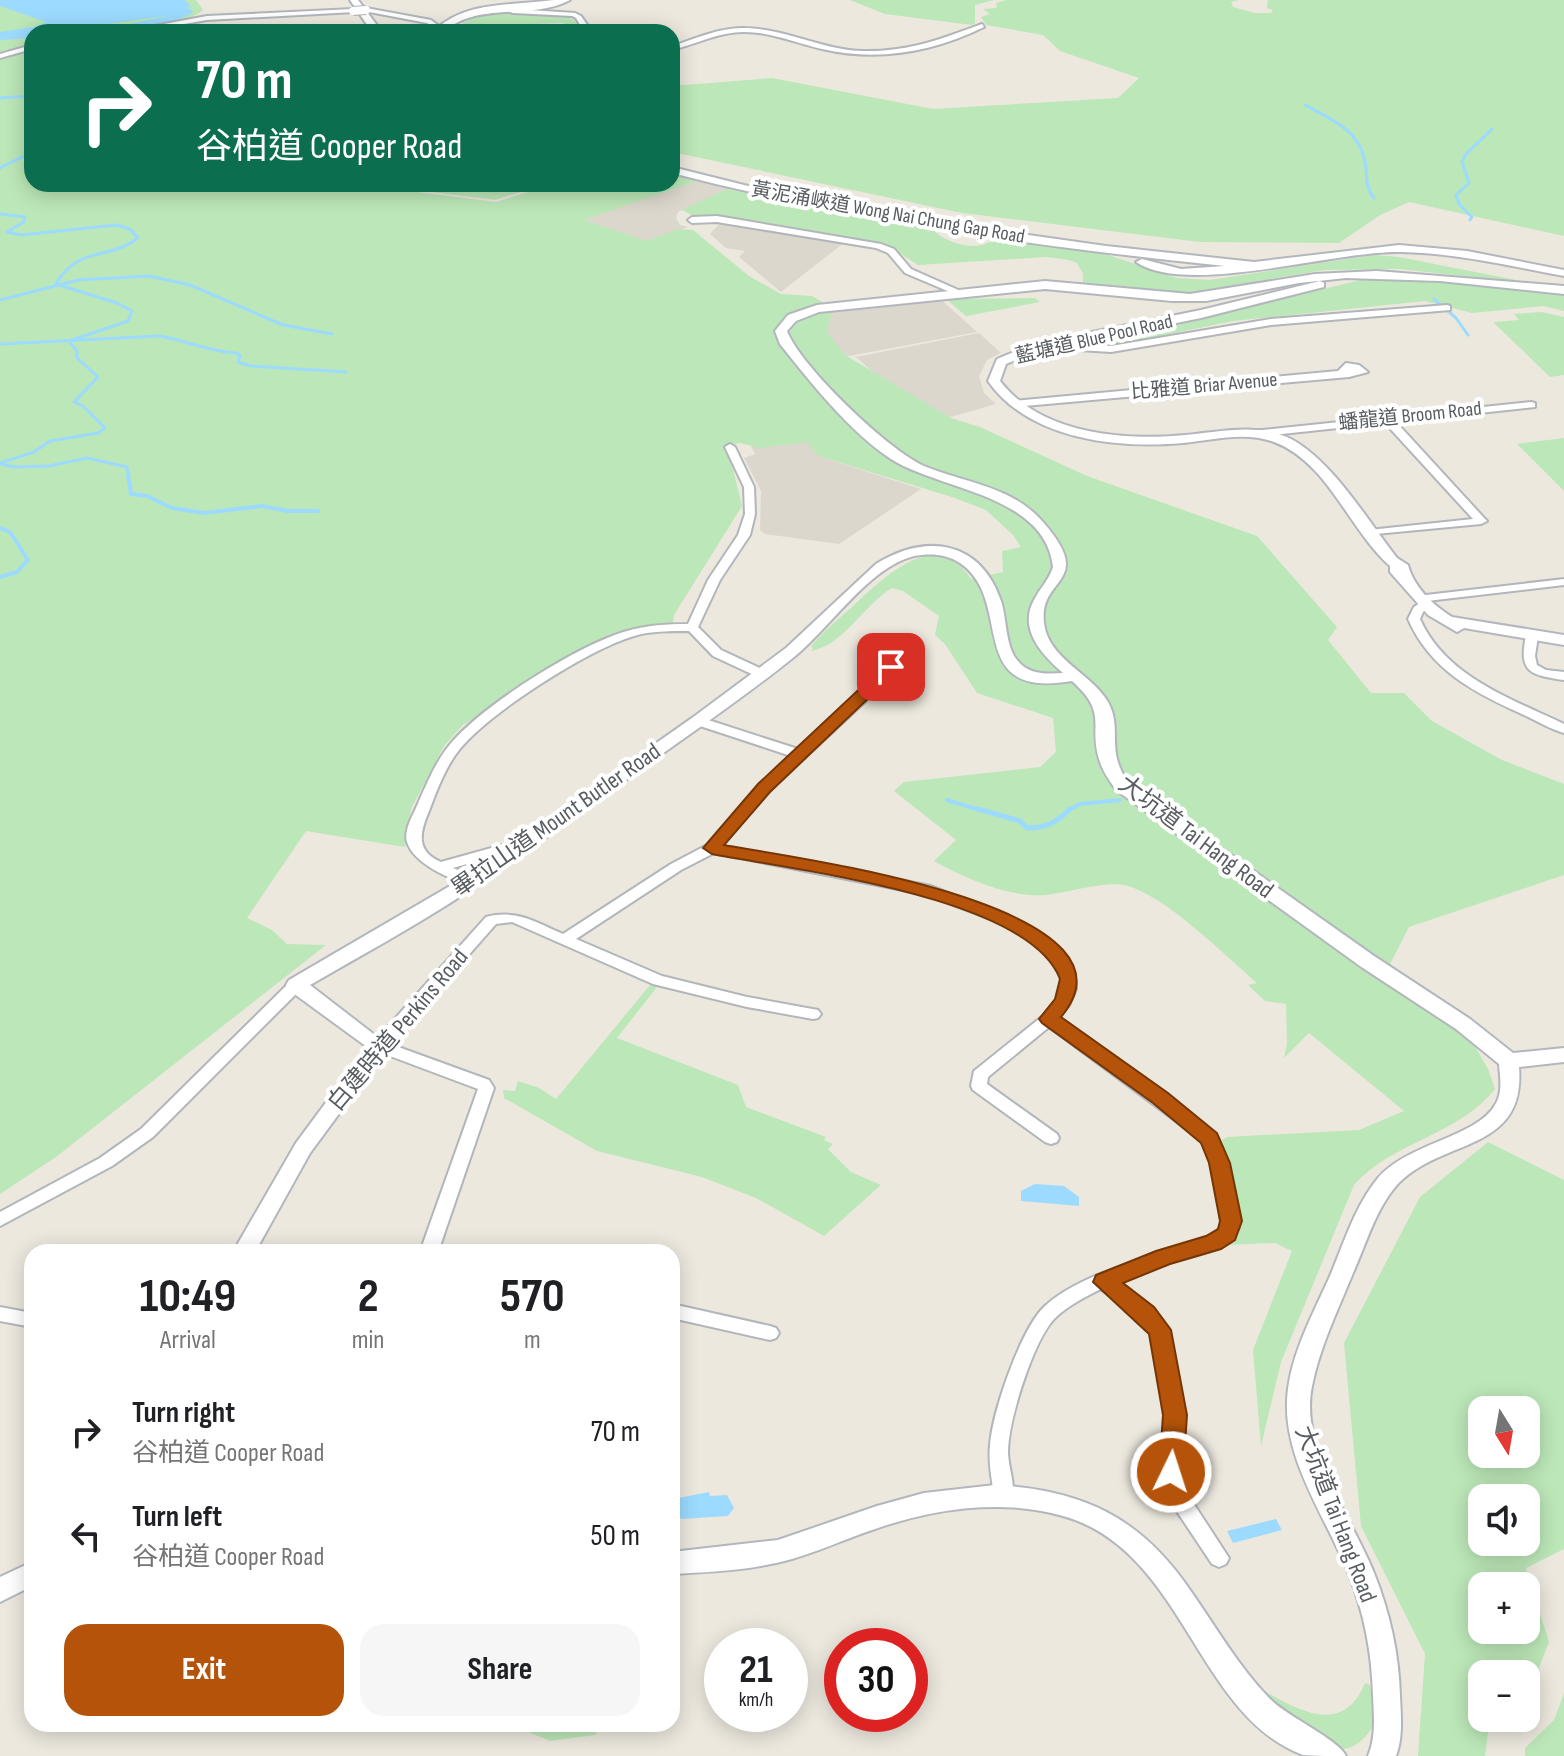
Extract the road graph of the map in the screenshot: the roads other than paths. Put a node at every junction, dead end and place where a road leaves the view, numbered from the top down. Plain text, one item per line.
1 (354, 0) edge
2 (566, 0) edge
3 (477, 5) edge
4 (500, 7) junction
5 (419, 20) junction
6 (172, 24) edge
7 (369, 24) edge
8 (421, 24) edge
9 (435, 24) edge
10 (448, 24) edge
11 (583, 24) edge
12 (982, 26) dead end
13 (680, 45) edge
14 (24, 49) edge
15 (0, 56) edge
16 (680, 172) edge
17 (692, 220) dead end
18 (1367, 251) junction
19 (1336, 276) junction
20 (1564, 278) edge
21 (1564, 290) edge
22 (960, 293) junction
23 (1442, 308) dead end
24 (1088, 338) junction
25 (1047, 345) junction
26 (1115, 348) junction
27 (1344, 373) dead end
28 (1063, 399) junction
29 (1014, 404) junction
30 (1531, 405) dead end
31 (1032, 414) junction
32 (1387, 419) junction
33 (1290, 429) junction
34 (1251, 434) junction
35 (1276, 438) junction
36 (730, 447) dead end
37 (1369, 533) junction
38 (1564, 582) edge
39 (1424, 601) junction
40 (692, 628) junction
41 (1532, 636) junction
42 (1564, 640) edge
43 (895, 667) dead end
44 (762, 674) junction
45 (1076, 675) junction
46 (1564, 676) edge
47 (698, 721) junction
48 (1564, 729) edge
49 (799, 754) junction
50 (528, 841) junction
51 (712, 848) junction
52 (443, 866) junction
53 (471, 881) junction
54 (564, 940) junction
55 (296, 985) junction
56 (813, 1014) dead end
57 (1049, 1019) junction
58 (379, 1046) junction
59 (1560, 1055) edge
60 (1509, 1061) junction
61 (1051, 1138) dead end
62 (0, 1220) edge
63 (249, 1244) edge
64 (432, 1244) edge
65 (1104, 1282) junction
66 (680, 1313) edge
67 (0, 1314) edge
68 (24, 1318) edge
69 (770, 1333) dead end
70 (1004, 1495) junction
71 (1219, 1558) dead end
72 (680, 1562) edge
73 (24, 1577) edge
74 (0, 1590) edge
75 (1332, 1756) edge
76 (1382, 1756) edge

1 - 7 main road
2 - 4 main road
3 - 4 main road
3 - 10 main road
4 - 11 street
5 - 6 street, bridge
5 - 8 street
5 - 9 street
12 - 13 street
14 - 15 street
16 - 18 main road, 黃泥涌峽道 Wong Nai Chung Gap Road
17 - 22 street
18 - 20 main road, 黃泥涌峽道 Wong Nai Chung Gap Road
18 - 20 main road
19 - 21 main road, 大坑道 Tai Hang Road
19 - 22 main road, 大坑道 Tai Hang Road
19 - 24 main road, 藍塘道 Blue Pool Road
22 - 45 main road, 大坑道 Tai Hang Road
23 - 26 street
24 - 25 main road, 藍塘道 Blue Pool Road
24 - 26 street
25 - 26 street
25 - 29 main road, 藍塘道 Blue Pool Road
27 - 28 street, 比雅道 Briar Avenue
28 - 29 street, 比雅道 Briar Avenue
28 - 31 street, 比雅道 Briar Avenue
29 - 31 main road, 藍塘道 Blue Pool Road
30 - 32 street, 蟠龍道 Broom Road
31 - 34 main road, 藍塘道 Blue Pool Road
32 - 33 street, 蟠龍道 Broom Road
32 - 37 street
33 - 34 street, 蟠龍道 Broom Road
33 - 35 street, 蟠龍道 Broom Road
34 - 35 main road, 藍塘道 Blue Pool Road
35 - 37 main road, 藍塘道 Blue Pool Road
36 - 40 street
37 - 39 main road, 藍塘道 Blue Pool Road
38 - 39 street
39 - 41 main road, 藍塘道 Blue Pool Road
39 - 48 street
40 - 44 street
40 - 52 street
41 - 42 main road
41 - 46 street
43 - 49 street
44 - 45 main road, 畢拉山道 Mount Butler Road
44 - 47 main road, 畢拉山道 Mount Butler Road
45 - 60 main road, 大坑道 Tai Hang Road
47 - 49 street
47 - 50 main road, 畢拉山道 Mount Butler Road
49 - 51 street
50 - 52 street
50 - 53 main road, 畢拉山道 Mount Butler Road
51 - 54 street
51 - 57 street
52 - 53 street
53 - 55 main road, 畢拉山道 Mount Butler Road
54 - 56 street, 白建時道 Perkins Road
54 - 58 street, 白建時道 Perkins Road
55 - 58 main road
55 - 62 street, 畢拉山道 Mount Butler Road
57 - 61 street
57 - 65 street
58 - 63 main road, 白建時道 Perkins Road
58 - 64 street
59 - 60 main road
60 - 76 main road, 大坑道 Tai Hang Road
65 - 70 street
65 - 71 street
66 - 69 street
67 - 68 street
70 - 72 main road
70 - 75 main road
73 - 74 main road

